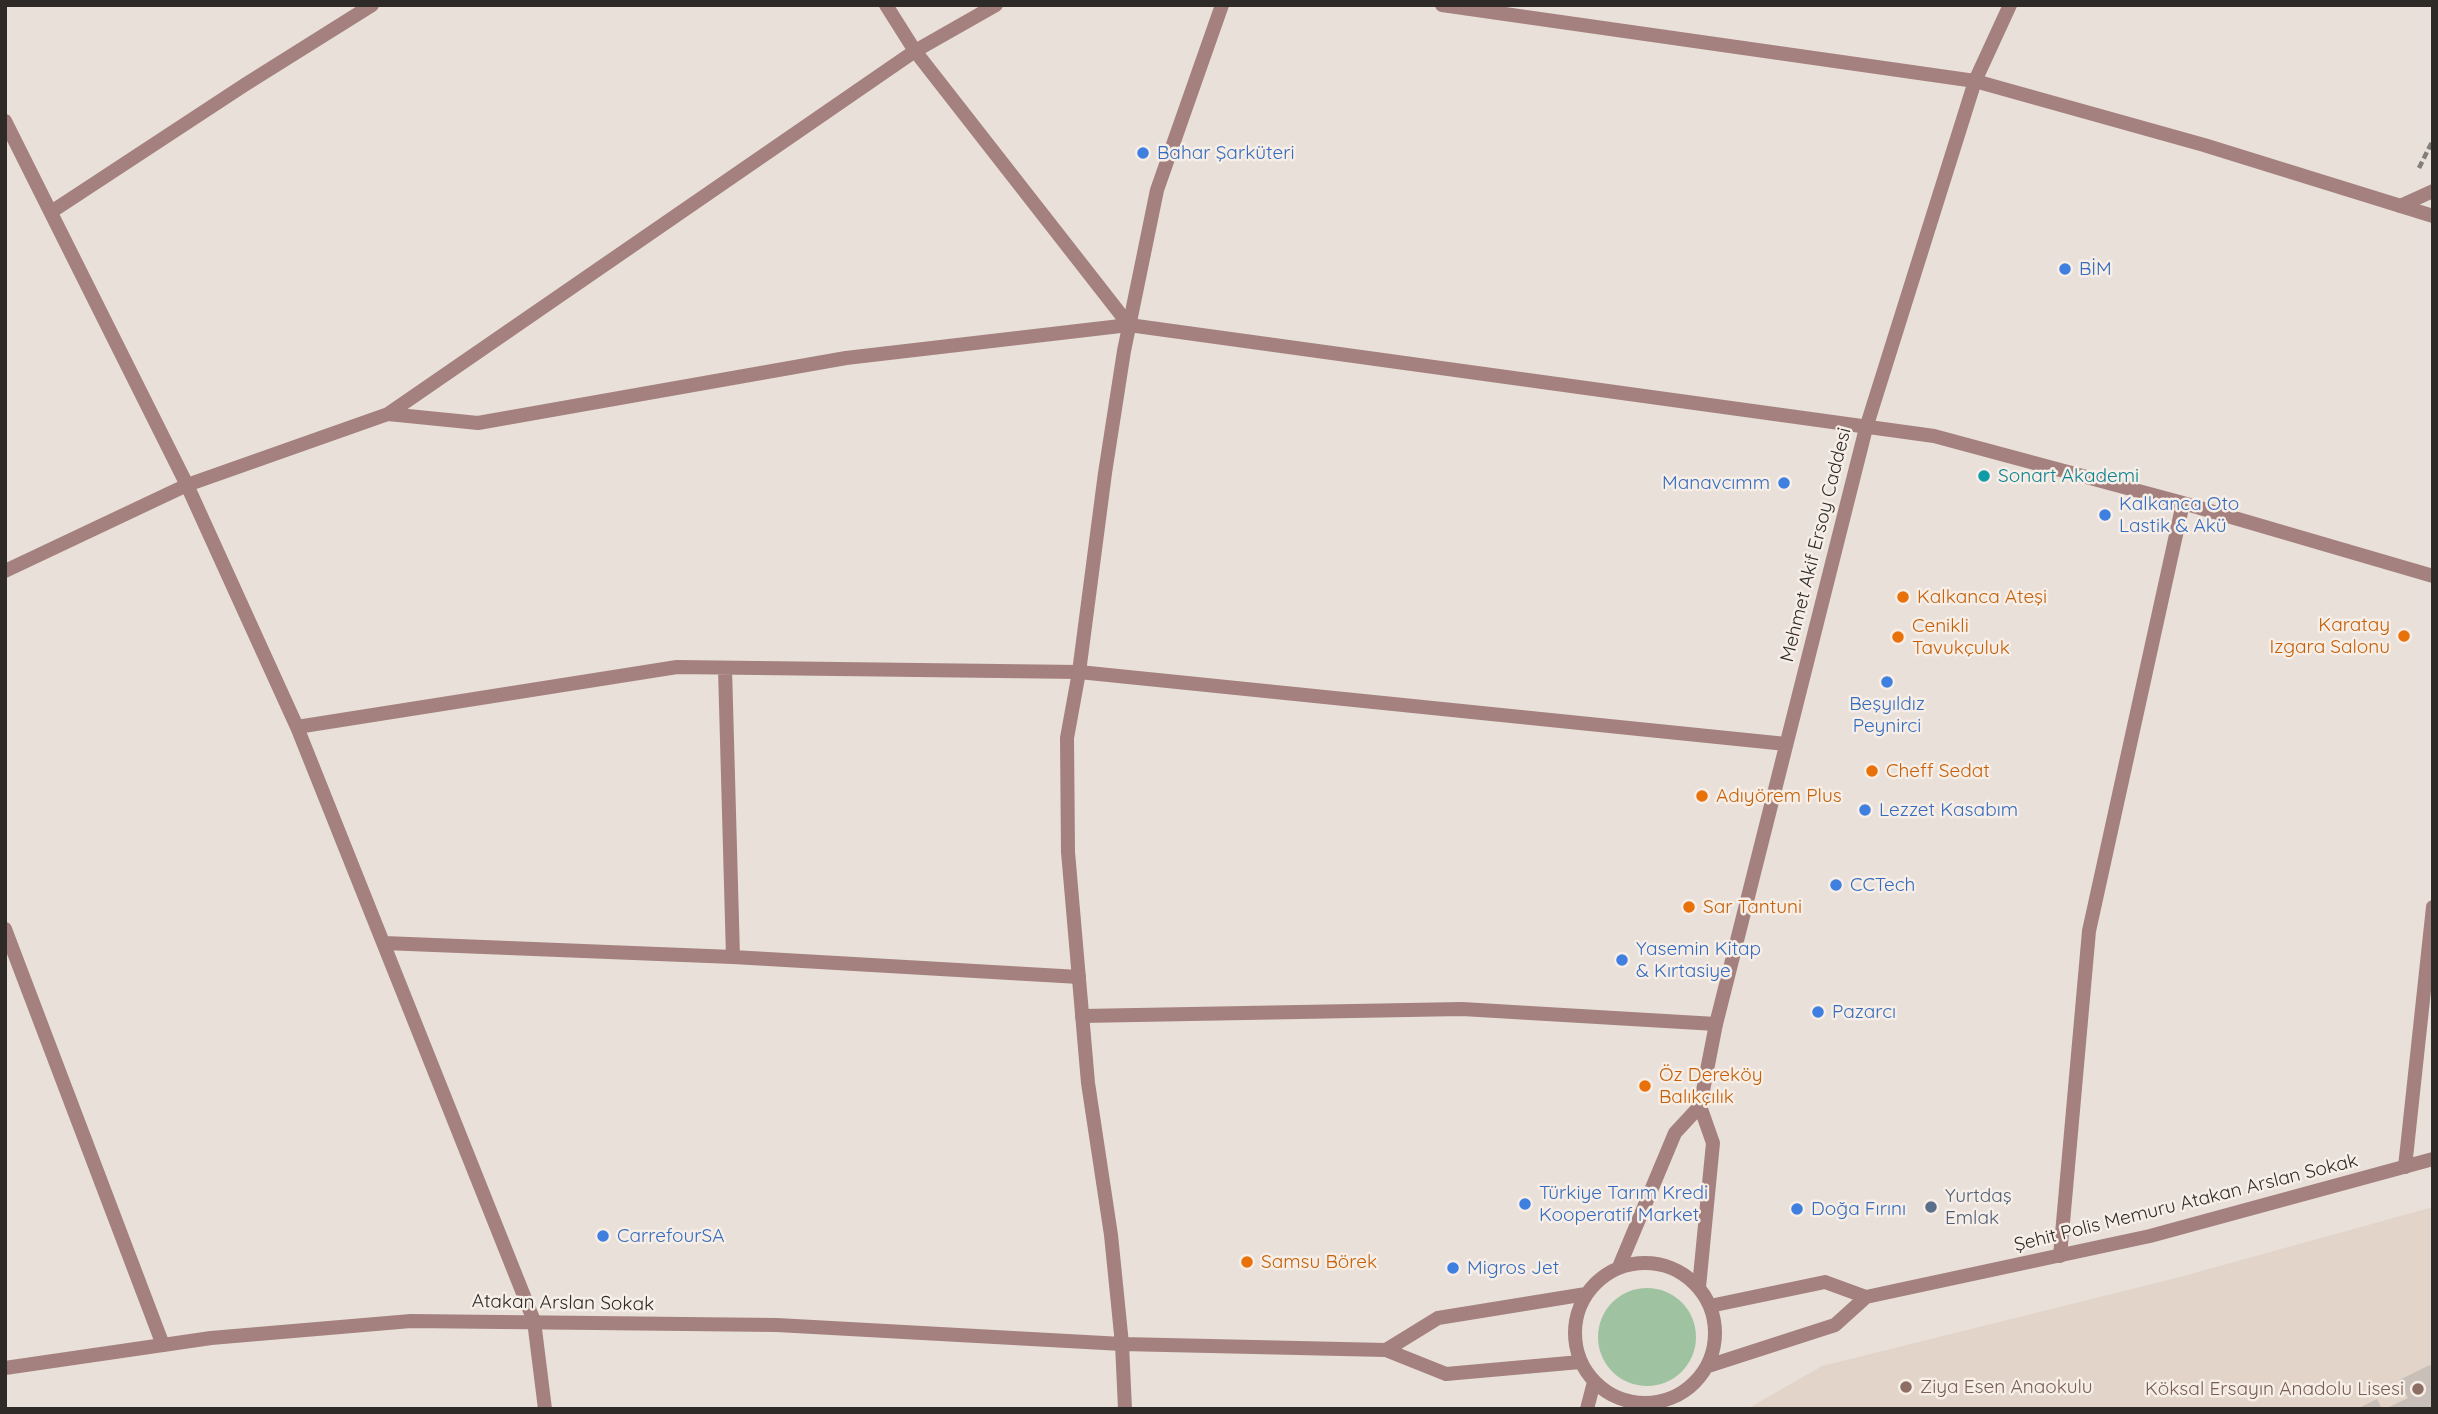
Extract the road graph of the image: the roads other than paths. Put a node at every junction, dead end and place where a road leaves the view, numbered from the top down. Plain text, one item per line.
1 (372, 5) edge
2 (886, 5) edge
3 (996, 5) edge
4 (1222, 5) edge
5 (1442, 5) edge
6 (2010, 5) edge
7 (915, 51) junction
8 (1975, 81) junction
9 (5, 121) edge
10 (2433, 191) edge
11 (2400, 206) junction
12 (51, 212) junction
13 (2433, 216) edge
14 (1129, 325) junction
15 (388, 414) junction
16 (1866, 428) junction
17 (187, 485) junction
18 (2183, 503) junction
19 (5, 571) edge
20 (2433, 576) edge
21 (725, 668) junction
22 (1079, 672) junction
23 (297, 727) junction
24 (1786, 744) junction
25 (2433, 906) edge
26 (5, 929) edge
27 (384, 943) junction
28 (733, 957) junction
29 (1079, 977) junction
30 (1082, 1016) junction
31 (1716, 1024) junction
32 (1700, 1106) junction
33 (2433, 1159) edge
34 (2405, 1167) junction
35 (2060, 1256) junction
36 (1619, 1267) junction
37 (1699, 1287) junction
38 (1586, 1294) junction
39 (1866, 1297) junction
40 (1710, 1306) junction
41 (534, 1321) junction
42 (1122, 1344) junction
43 (163, 1345) junction
44 (1385, 1350) junction
45 (1580, 1362) junction
46 (1708, 1366) junction
47 (5, 1368) edge
48 (1594, 1382) junction
49 (1659, 1406) edge
50 (545, 1409) edge
51 (1125, 1409) edge
52 (1587, 1409) edge

1 - 12 street
2 - 7 street
3 - 7 street
4 - 14 street
5 - 8 street
6 - 8 street, Mehmet Akif Ersoy Caddesi
7 - 14 street
7 - 15 street
8 - 11 street
8 - 16 street, Mehmet Akif Ersoy Caddesi
9 - 12 street
10 - 11 street
11 - 13 street
12 - 17 street
14 - 15 street
14 - 16 street
14 - 22 street
15 - 17 street
16 - 18 street
16 - 24 street, Mehmet Akif Ersoy Caddesi
17 - 19 street
17 - 23 street
18 - 20 street
18 - 35 street
21 - 22 street
21 - 23 street
21 - 28 street
22 - 24 street
22 - 29 street
23 - 27 street
24 - 31 street, Mehmet Akif Ersoy Caddesi
25 - 34 street
26 - 43 street
27 - 28 street
27 - 41 street
28 - 29 street
29 - 30 street
30 - 31 street
30 - 42 street
31 - 32 street, Mehmet Akif Ersoy Caddesi
32 - 36 street
32 - 37 street
33 - 34 street, Şehit Polis Memuru Atakan Arslan Sokak
34 - 35 street, Şehit Polis Memuru Atakan Arslan Sokak
35 - 39 street, Şehit Polis Memuru Atakan Arslan Sokak
36 - 37 street
36 - 38 street
37 - 40 street
38 - 44 street
38 - 45 street
39 - 40 street
39 - 46 street
40 - 46 street
41 - 42 street, Atakan Arslan Sokak
41 - 43 street, Atakan Arslan Sokak
41 - 50 street
42 - 44 street, Atakan Arslan Sokak
42 - 51 street
43 - 47 street, Atakan Arslan Sokak
44 - 45 street
45 - 48 street
46 - 49 street
48 - 49 street
48 - 52 street

